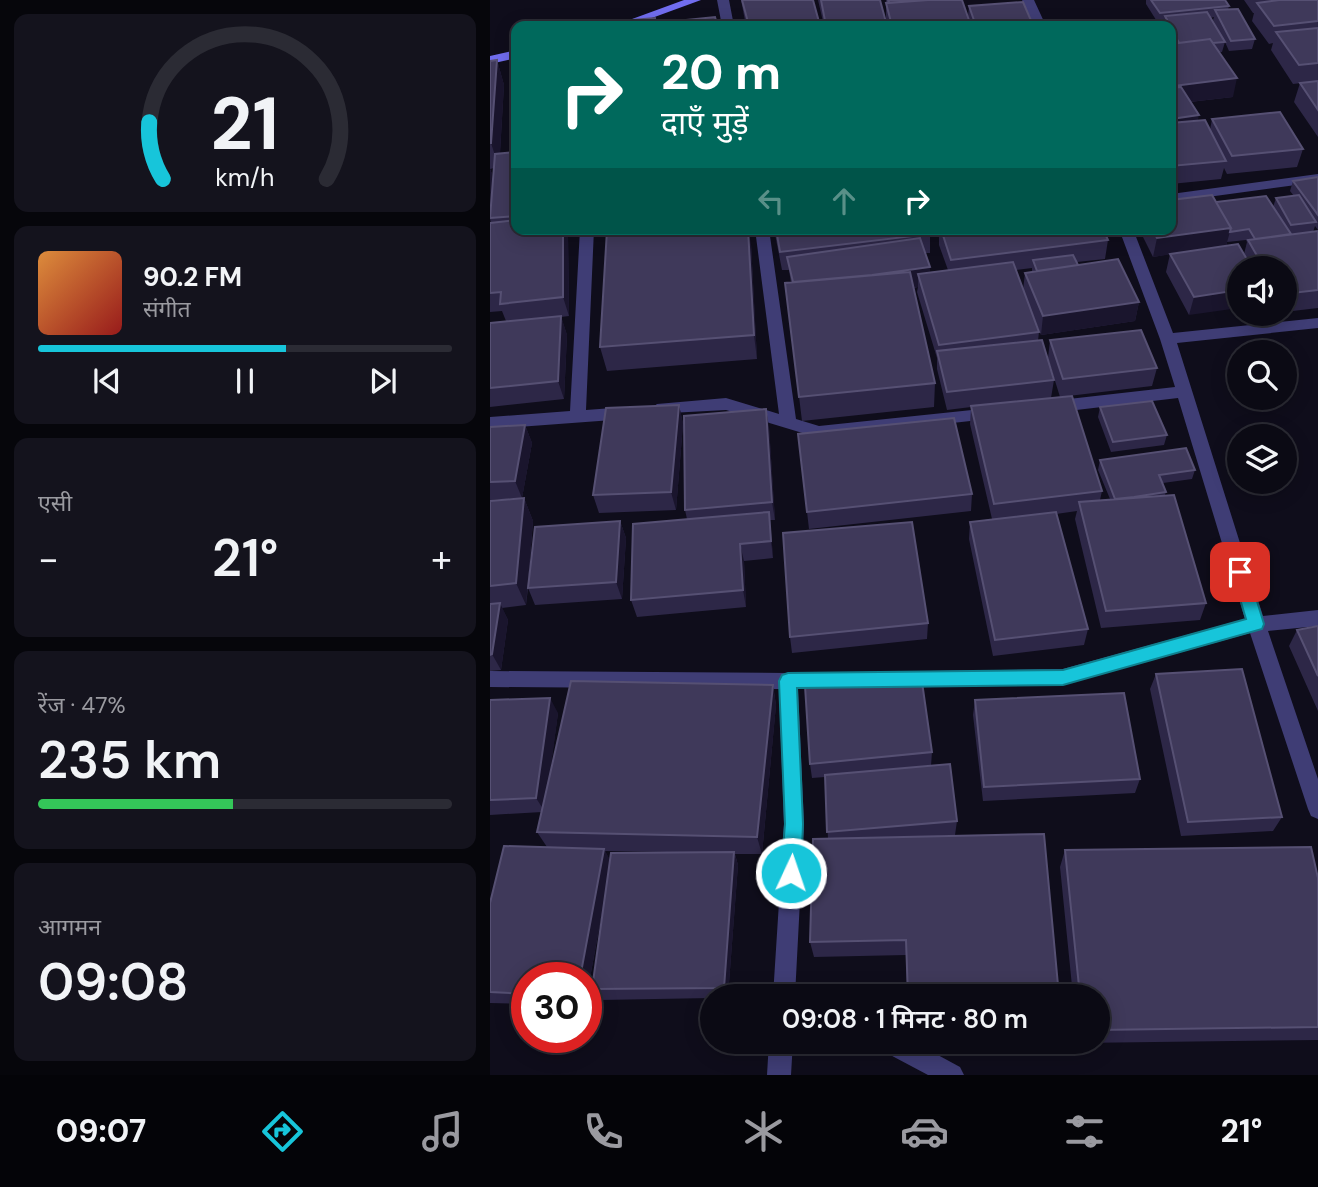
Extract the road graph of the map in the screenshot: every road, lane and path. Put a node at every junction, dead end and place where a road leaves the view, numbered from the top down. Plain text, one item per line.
1 (694, 0) edge
2 (723, 0) edge
3 (1028, 0) edge
4 (633, 21) edge
5 (727, 21) edge
6 (1038, 21) edge
7 (511, 55) edge
8 (490, 60) edge
9 (1318, 178) edge
10 (1176, 197) edge
11 (587, 235) edge
12 (763, 235) edge
13 (1128, 235) edge
14 (1318, 323) edge
15 (1168, 339) junction
16 (1183, 392) junction
17 (1034, 409) edge
18 (1006, 412) edge
19 (578, 417) junction
20 (490, 423) edge
21 (788, 423) junction
22 (1318, 618) edge
23 (1256, 624) junction
24 (490, 679) edge
25 (788, 681) junction
26 (1318, 808) edge
27 (785, 984) edge
28 (780, 1054) edge
29 (912, 1054) edge
30 (779, 1075) edge
31 (952, 1075) edge

1 - 4 street
2 - 5 street
3 - 6 street
7 - 8 street
9 - 10 street
11 - 19 street
12 - 21 street
13 - 15 street
14 - 15 street
15 - 16 street
16 - 17 street
16 - 23 street
18 - 21 street
19 - 20 street
19 - 21 street
22 - 23 street
23 - 25 street
23 - 26 street
24 - 25 street
25 - 27 street
28 - 30 street
29 - 31 street

